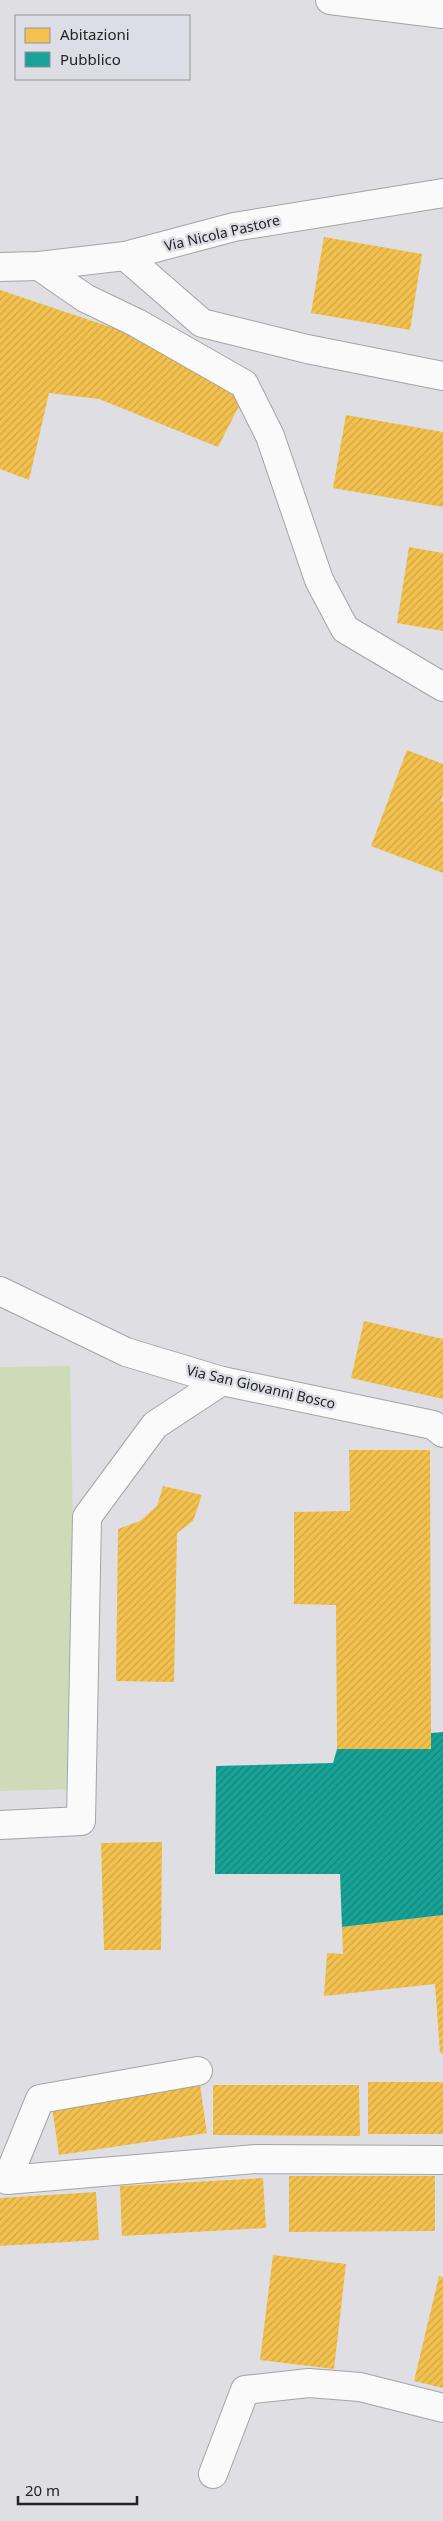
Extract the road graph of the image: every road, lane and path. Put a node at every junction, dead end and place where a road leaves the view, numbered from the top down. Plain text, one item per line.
1 (330, 0) edge
2 (443, 14) edge
3 (443, 193) edge
4 (125, 256) junction
5 (38, 266) junction
6 (0, 267) edge
7 (443, 376) edge
8 (443, 687) edge
9 (0, 1291) edge
10 (222, 1381) junction
11 (443, 1433) edge
12 (0, 1825) edge
13 (198, 2071) dead end
14 (443, 2160) edge
15 (443, 2408) edge
16 (213, 2474) dead end

1 - 2 street
3 - 4 street, Via Nicola Pastore
4 - 5 street, Via Nicola Pastore
4 - 7 street
5 - 6 street, Via Nicola Pastore
5 - 8 street
9 - 10 street, Via San Giovanni Bosco
10 - 11 street, Via San Giovanni Bosco
10 - 12 street
13 - 14 street
15 - 16 street

